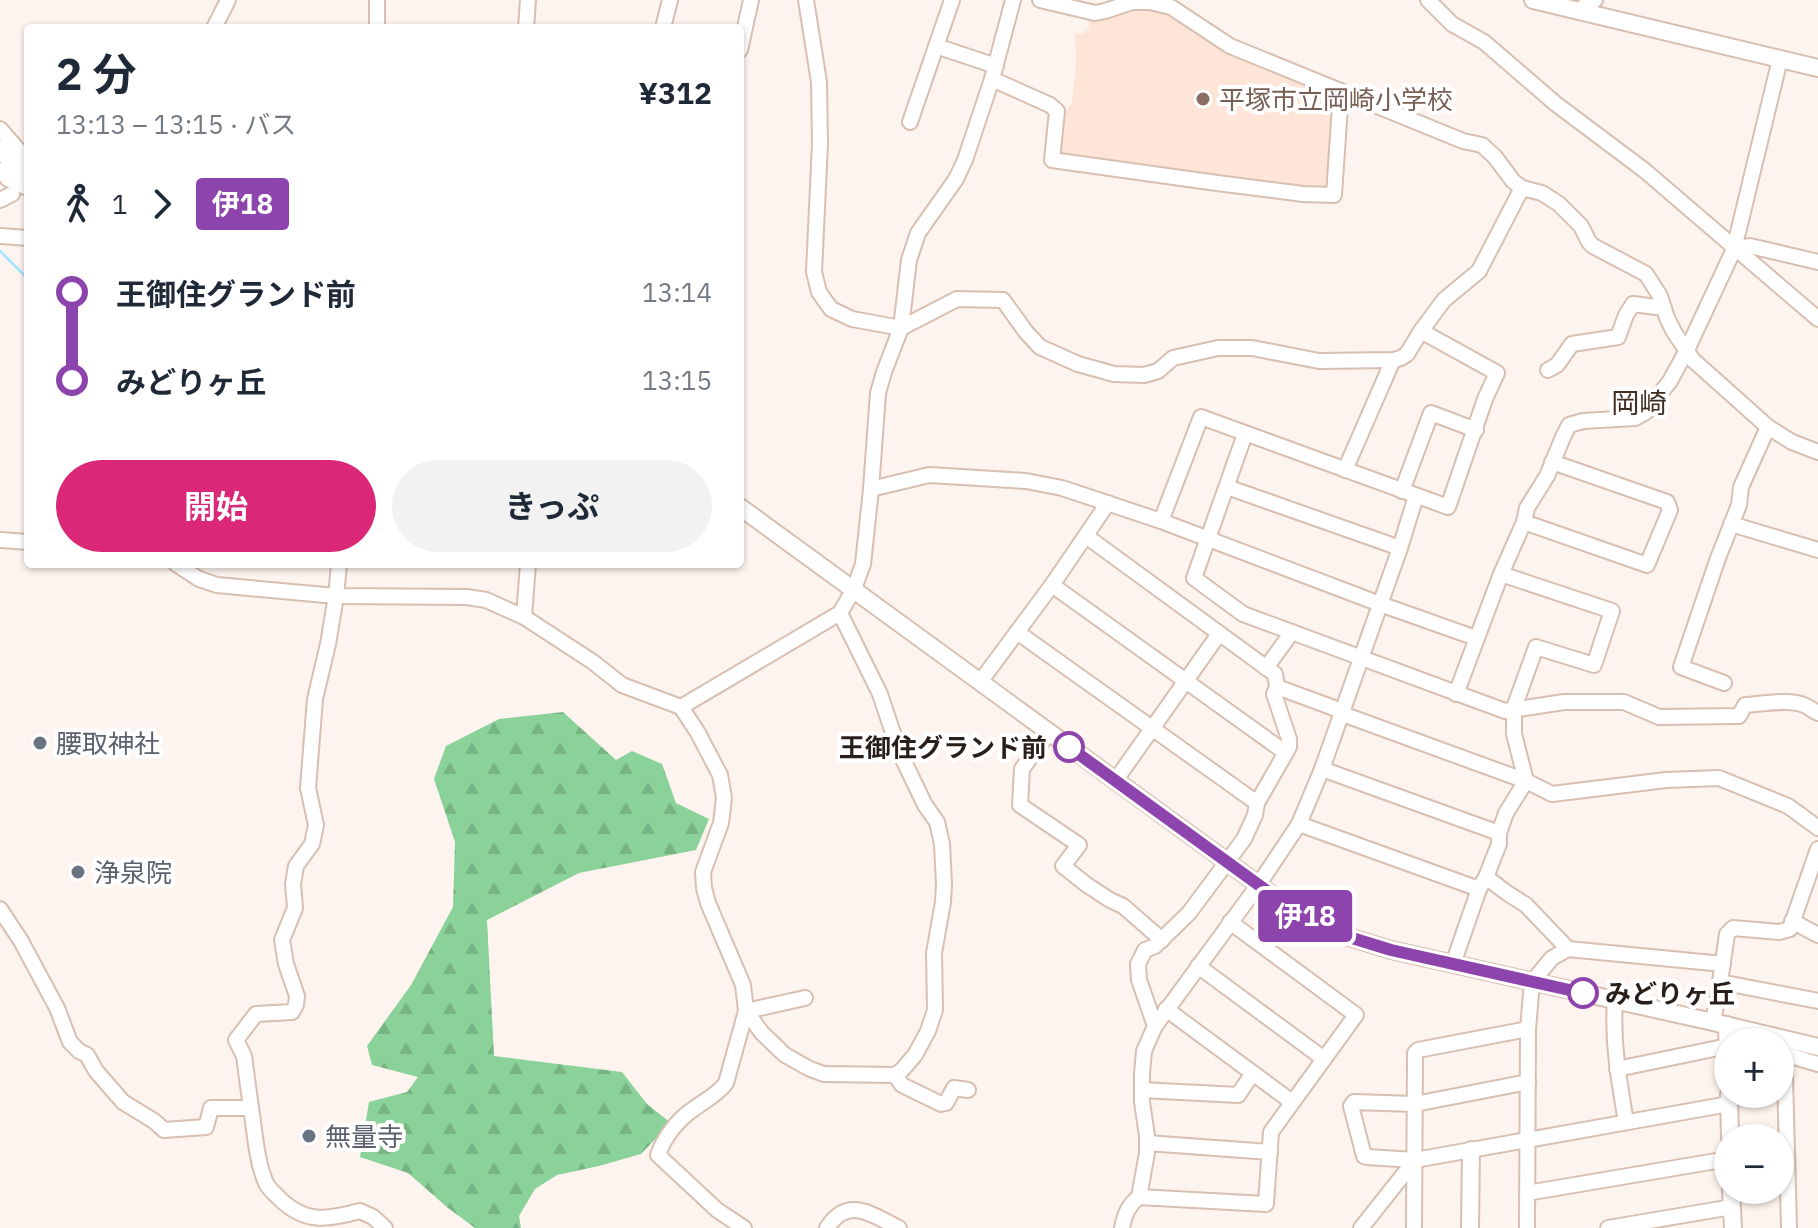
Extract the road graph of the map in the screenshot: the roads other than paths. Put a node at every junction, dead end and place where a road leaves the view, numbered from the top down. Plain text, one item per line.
1 (228, 0) edge
2 (377, 0) edge
3 (528, 0) edge
4 (670, 0) edge
5 (751, 0) edge
6 (806, 0) edge
7 (952, 0) edge
8 (1013, 0) edge
9 (1040, 0) edge
10 (1428, 0) edge
11 (1533, 0) edge
12 (1595, 0) edge
13 (1579, 12) junction
14 (216, 24) edge
15 (377, 24) edge
16 (526, 24) edge
17 (664, 24) edge
18 (744, 32) edge
19 (936, 46) junction
20 (1780, 59) junction
21 (1818, 68) edge
22 (994, 73) junction
23 (1341, 91) junction
24 (910, 122) dead end
25 (0, 129) edge
26 (0, 149) edge
27 (24, 156) edge
28 (0, 170) edge
29 (24, 176) edge
30 (24, 186) edge
31 (1522, 188) junction
32 (0, 236) edge
33 (24, 238) edge
34 (1734, 249) junction
35 (1818, 262) edge
36 (1664, 308) junction
37 (1818, 319) edge
38 (901, 328) junction
39 (1421, 331) junction
40 (1687, 350) junction
41 (1393, 360) junction
42 (1548, 370) dead end
43 (1768, 427) junction
44 (1476, 430) junction
45 (1245, 434) junction
46 (1818, 452) edge
47 (1552, 462) junction
48 (1345, 470) junction
49 (1227, 487) junction
50 (871, 489) junction
51 (1409, 494) junction
52 (1108, 503) junction
53 (744, 510) edge
54 (1161, 521) junction
55 (1524, 522) junction
56 (1731, 524) junction
57 (1086, 536) junction
58 (0, 540) edge
59 (1208, 540) junction
60 (24, 542) edge
61 (1400, 548) junction
62 (1818, 550) edge
63 (182, 568) edge
64 (339, 568) edge
65 (528, 568) edge
66 (1501, 574) junction
67 (1052, 585) junction
68 (854, 589) junction
69 (336, 596) junction
70 (1380, 604) junction
71 (840, 613) junction
72 (524, 617) junction
73 (1017, 632) junction
74 (1292, 632) junction
75 (1219, 634) junction
76 (1476, 638) junction
77 (1361, 658) junction
78 (1266, 668) junction
79 (1187, 680) junction
80 (980, 682) junction
81 (1724, 683) dead end
82 (1277, 687) junction
83 (1456, 694) junction
84 (681, 707) junction
85 (1514, 708) junction
86 (1342, 712) junction
87 (1818, 713) edge
88 (1152, 728) junction
89 (1049, 732) junction
90 (1286, 753) junction
91 (1322, 769) junction
92 (1115, 781) junction
93 (1526, 781) junction
94 (1257, 803) junction
95 (1299, 824) junction
96 (1818, 828) edge
97 (1499, 833) junction
98 (1818, 849) edge
99 (1227, 861) junction
100 (1483, 883) junction
101 (1259, 884) junction
102 (0, 909) edge
103 (1792, 921) junction
104 (1230, 922) junction
105 (1818, 935) edge
106 (1162, 940) junction
107 (1568, 949) junction
108 (1453, 964) junction
109 (1723, 964) junction
110 (1198, 966) junction
111 (1532, 982) junction
112 (1720, 982) junction
113 (805, 998) dead end
114 (1615, 1001) junction
115 (1818, 1001) edge
116 (1166, 1009) junction
117 (746, 1011) junction
118 (1720, 1023) junction
119 (1155, 1026) junction
120 (1722, 1028) edge
121 (1735, 1028) edge
122 (1528, 1029) junction
123 (1794, 1046) edge
124 (1818, 1047) edge
125 (1714, 1049) edge
126 (1794, 1050) edge
127 (1324, 1059) junction
128 (1818, 1064) edge
129 (1617, 1069) junction
130 (1253, 1073) junction
131 (895, 1075) junction
132 (1528, 1082) junction
133 (968, 1090) dead end
134 (1142, 1090) junction
135 (1292, 1102) junction
136 (1714, 1102) edge
137 (1415, 1104) junction
138 (251, 1108) junction
139 (1787, 1108) edge
140 (1626, 1122) junction
141 (1527, 1140) junction
142 (1147, 1143) junction
143 (1471, 1150) junction
144 (1270, 1152) junction
145 (1415, 1160) junction
146 (1714, 1161) edge
147 (1527, 1193) junction
148 (1139, 1197) junction
149 (1714, 1202) edge
150 (1732, 1204) edge
151 (385, 1228) edge
152 (744, 1228) edge
153 (827, 1228) edge
154 (899, 1228) edge
155 (1122, 1228) edge
156 (1361, 1228) edge
157 (1414, 1228) edge
158 (1470, 1228) edge
159 (1527, 1228) edge
160 (1608, 1228) edge
161 (1733, 1228) edge
162 (1789, 1228) edge

1 - 14 street
2 - 15 street
3 - 16 street
4 - 17 street
5 - 18 street
6 - 38 street
7 - 19 street
8 - 22 street
9 - 23 street
10 - 34 street
11 - 13 street
12 - 13 street
13 - 20 street
19 - 22 street
19 - 24 street
20 - 21 street
20 - 34 street
22 - 23 street
22 - 38 street
23 - 31 street
25 - 27 street
26 - 29 street
28 - 30 street
31 - 36 street
31 - 39 street
32 - 33 street
34 - 35 street
34 - 37 street
34 - 40 street
36 - 40 street
36 - 42 street
38 - 41 street
38 - 50 street
39 - 41 street
39 - 44 street
40 - 43 street
40 - 47 street
41 - 48 street
43 - 46 street
43 - 56 street
44 - 51 street
44 - 51 street
45 - 48 street
45 - 49 street
45 - 54 street
47 - 55 street
47 - 55 street
48 - 51 street
49 - 59 street
49 - 61 street
50 - 52 street
50 - 68 street
51 - 61 street
52 - 54 street
52 - 57 street
53 - 68 street
54 - 59 street
55 - 66 street
56 - 62 street
56 - 81 street
57 - 67 street
57 - 75 street
58 - 60 street
59 - 70 street
59 - 74 street
61 - 70 street
63 - 69 street
64 - 69 street
65 - 72 street
66 - 76 street
66 - 85 street
67 - 73 street
67 - 79 street
68 - 71 street
68 - 80 street
69 - 72 street
69 - 138 street
70 - 76 street
70 - 77 street
71 - 84 street
71 - 131 street
72 - 84 street
73 - 80 street
73 - 88 street
74 - 77 street
74 - 78 street
75 - 78 street
75 - 79 street
76 - 83 street
77 - 83 street
77 - 86 street
78 - 82 street
79 - 88 street
79 - 90 street
80 - 89 street
82 - 86 street
82 - 90 street
83 - 85 street
84 - 117 street
85 - 87 street
85 - 93 street
86 - 91 street
86 - 93 street
88 - 92 street
88 - 94 street
89 - 92 street
89 - 106 street
90 - 94 street
91 - 95 street
91 - 97 street
92 - 99 street
93 - 96 street
93 - 97 street
94 - 99 street
95 - 100 street
95 - 101 street
97 - 100 street
98 - 103 street
99 - 101 street
99 - 106 street
100 - 107 street
100 - 108 street
101 - 104 street
101 - 108 street
102 - 138 street
103 - 105 street
103 - 109 street
104 - 110 street
104 - 127 street
106 - 119 street
107 - 109 street
107 - 111 street
108 - 111 street
109 - 112 street
110 - 116 street
110 - 127 street
111 - 114 street
111 - 122 street
112 - 115 street
112 - 118 street
113 - 117 street
114 - 118 street
114 - 129 street
116 - 119 street
116 - 130 street
117 - 131 street
117 - 152 street
118 - 120 street
118 - 121 street
119 - 134 street
122 - 132 street
122 - 137 street
123 - 124 street
125 - 129 street
126 - 128 street
127 - 135 street
129 - 140 street
130 - 134 street
130 - 135 street
131 - 133 street
132 - 137 street
132 - 141 street
134 - 142 street
135 - 144 street
136 - 140 street
137 - 145 street
137 - 145 street
138 - 151 street
139 - 162 street
140 - 141 street
141 - 143 street
141 - 147 street
142 - 144 street
142 - 148 street
143 - 145 street
143 - 158 street
144 - 148 street
145 - 156 street
145 - 157 street
146 - 147 street
147 - 159 street
148 - 155 street
149 - 160 street
150 - 161 street
153 - 154 street

